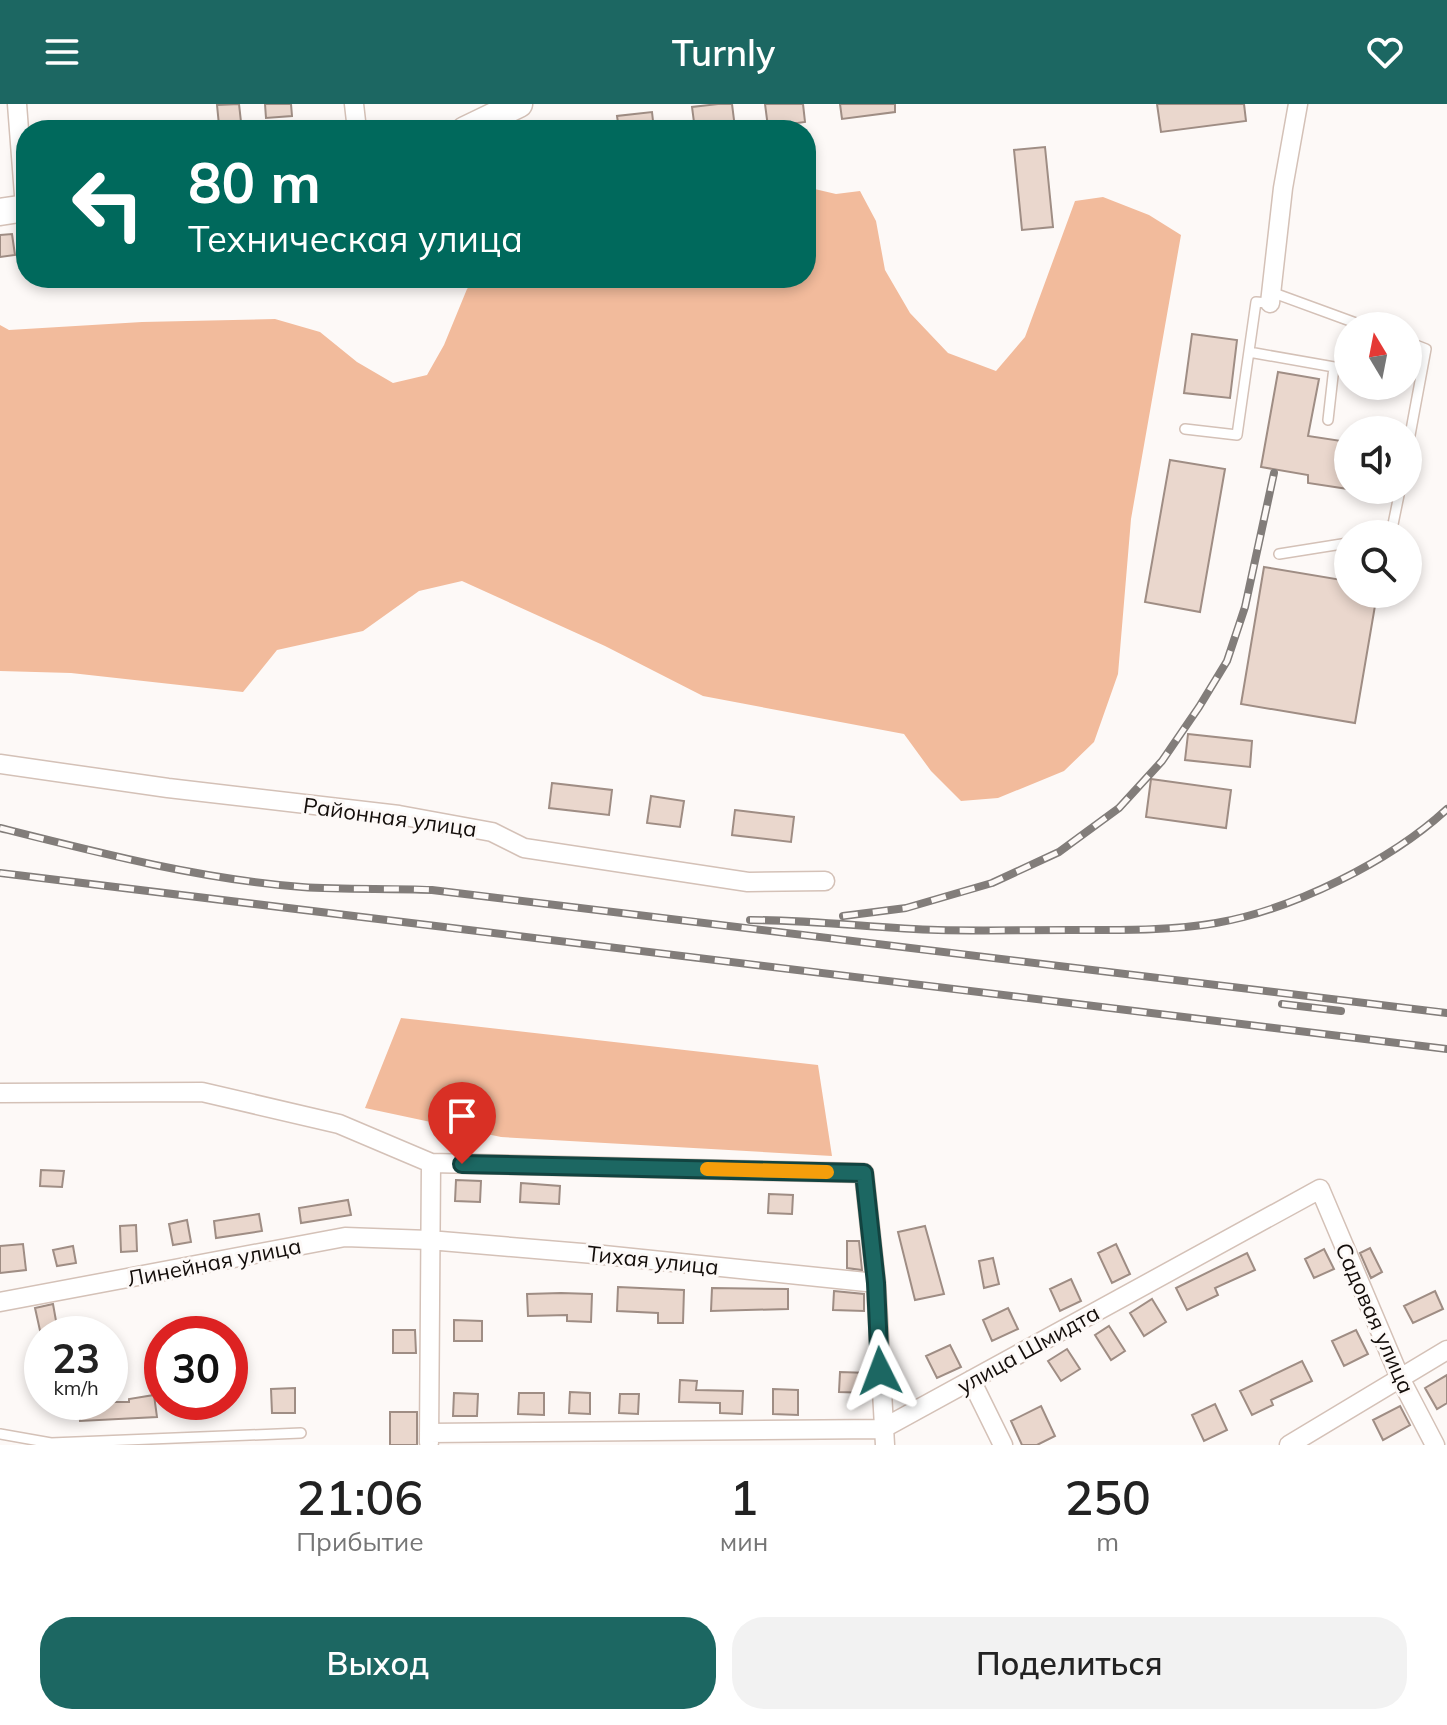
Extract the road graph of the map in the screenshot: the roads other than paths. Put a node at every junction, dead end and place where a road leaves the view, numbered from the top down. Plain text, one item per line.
1 (519, 104) edge
2 (1298, 104) edge
3 (486, 120) edge
4 (1270, 297) junction
5 (1334, 317) edge
6 (1422, 347) edge
7 (1249, 352) junction
8 (1422, 371) edge
9 (1328, 420) dead end
10 (1185, 429) dead end
11 (1334, 545) edge
12 (1279, 554) dead end
13 (0, 764) edge
14 (825, 881) dead end
15 (0, 1093) edge
16 (431, 1163) junction
17 (1320, 1189) joint
18 (429, 1240) junction
19 (876, 1283) junction
20 (0, 1302) edge
21 (1447, 1350) edge
22 (1400, 1378) junction
23 (971, 1380) junction
24 (301, 1433) dead end
25 (0, 1434) edge
26 (884, 1437) edge
27 (429, 1439) edge
28 (1003, 1445) edge
29 (1289, 1445) edge
30 (1435, 1445) edge

1 - 3 street
2 - 4 street
4 - 5 lane
4 - 7 lane
6 - 8 lane
7 - 9 lane
7 - 10 lane
11 - 12 lane
13 - 14 street, Районная улица
15 - 16 street
16 - 18 street
16 - 19 street
17 - 22 street, Садовая улица
17 - 23 street, улица Шмидта
18 - 19 street, Тихая улица
18 - 20 street, Линейная улица
18 - 27 street
19 - 26 street
21 - 22 street
22 - 29 street
22 - 30 street, Садовая улица
23 - 26 street, улица Шмидта
23 - 28 street
24 - 25 lane
26 - 27 street, улица Шмидта

